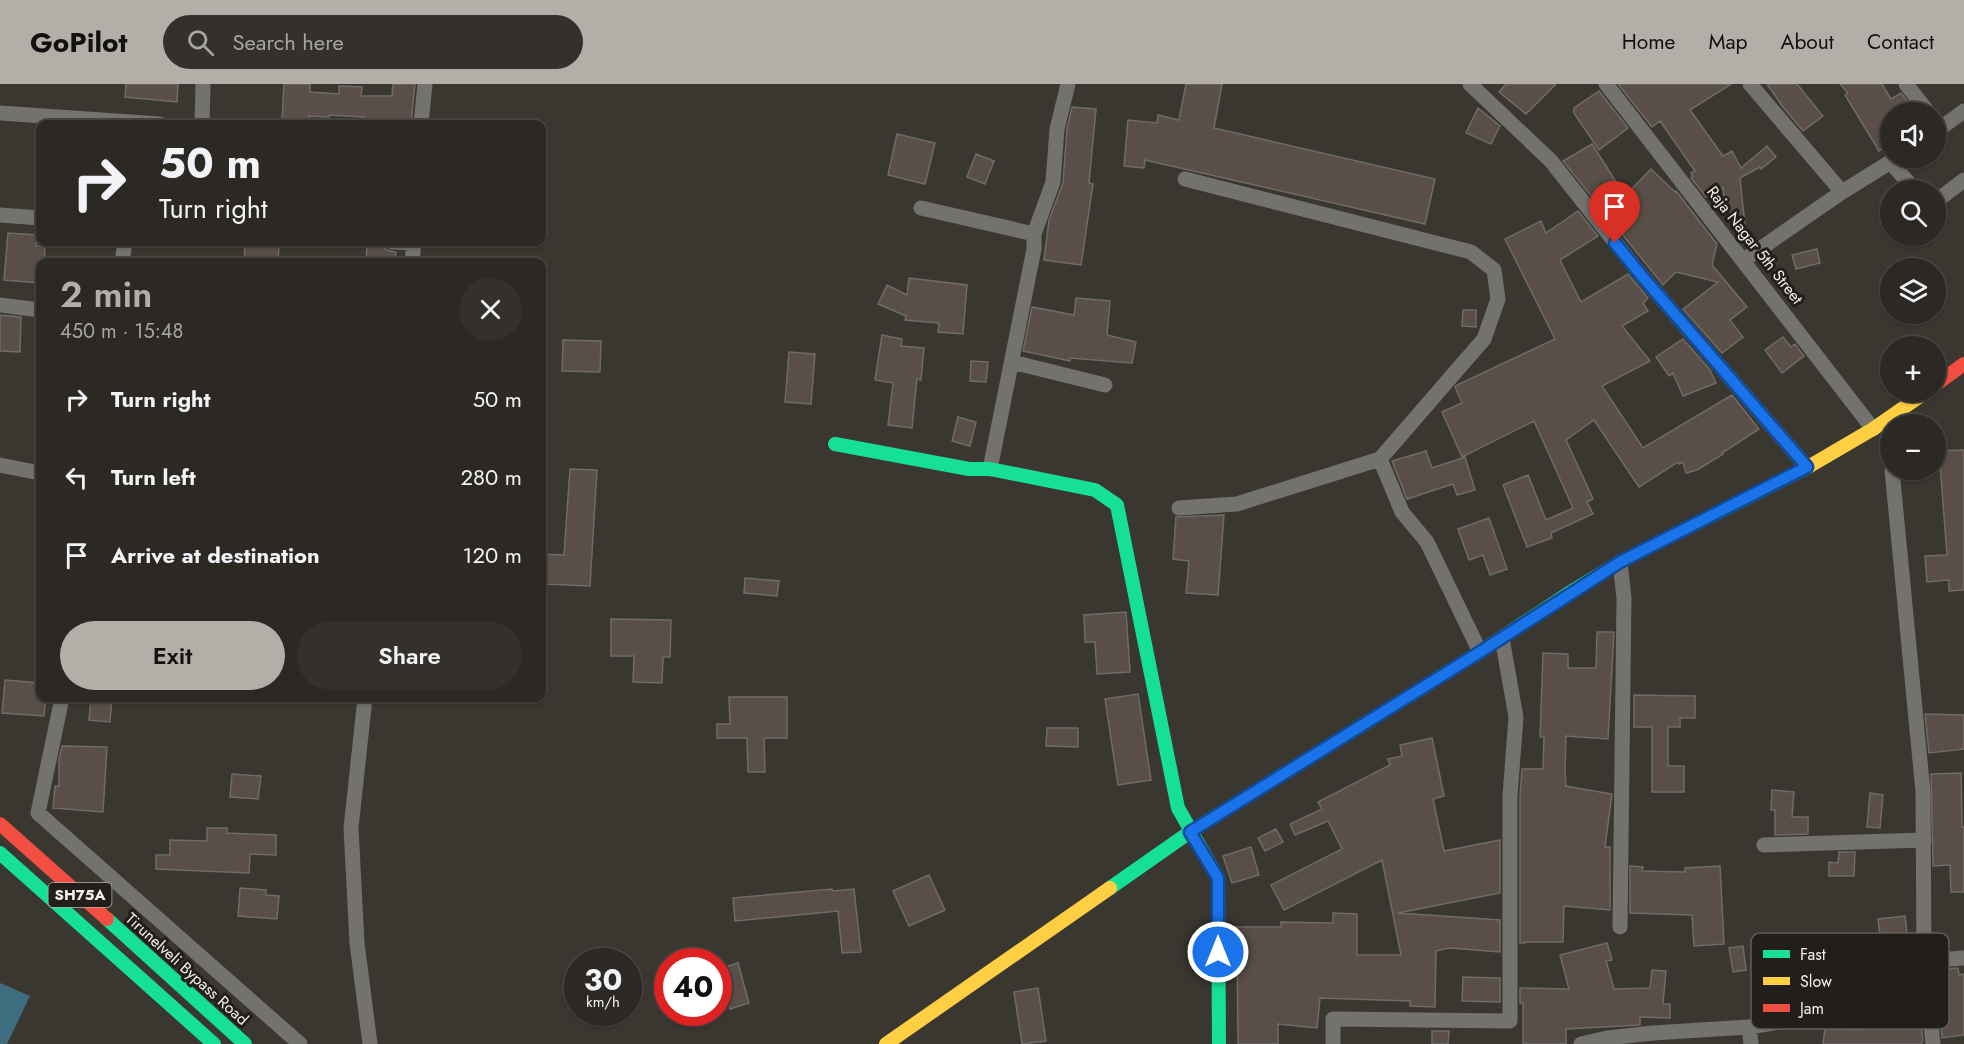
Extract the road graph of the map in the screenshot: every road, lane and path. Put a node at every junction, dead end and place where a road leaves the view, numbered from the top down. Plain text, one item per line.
1 (203, 84) edge
2 (425, 84) edge
3 (1068, 84) edge
4 (1470, 84) edge
5 (1606, 84) edge
6 (1750, 84) edge
7 (1906, 84) edge
8 (1920, 102) edge
9 (1964, 111) edge
10 (0, 113) edge
11 (102, 120) edge
12 (202, 120) edge
13 (421, 120) edge
14 (1946, 122) edge
15 (1880, 168) edge
16 (1185, 179) dead end
17 (1964, 180) edge
18 (1842, 192) junction
19 (1946, 194) edge
20 (921, 208) dead end
21 (0, 215) edge
22 (36, 218) edge
23 (1034, 234) junction
24 (1744, 260) junction
25 (0, 305) edge
26 (36, 310) edge
27 (1012, 362) junction
28 (1964, 364) edge
29 (1946, 377) edge
30 (1105, 385) dead end
31 (1912, 402) edge
32 (1896, 414) edge
33 (1880, 425) edge
34 (1873, 429) junction
35 (835, 444) dead end
36 (1380, 459) junction
37 (0, 465) edge
38 (1807, 467) junction
39 (990, 469) junction
40 (36, 472) edge
41 (1893, 480) edge
42 (1179, 508) dead end
43 (1620, 562) junction
44 (1502, 638) junction
45 (1480, 652) junction
46 (61, 702) edge
47 (365, 702) edge
48 (0, 824) edge
49 (1190, 832) junction
50 (1924, 840) junction
51 (1764, 845) dead end
52 (0, 853) edge
53 (1620, 927) dead end
54 (1924, 933) edge
55 (1964, 958) edge
56 (1949, 959) edge
57 (1749, 1027) joint
58 (1932, 1029) edge
59 (214, 1044) edge
60 (245, 1044) edge
61 (300, 1044) edge
62 (370, 1044) edge
63 (886, 1044) edge
64 (1219, 1044) edge
65 (1333, 1044) edge
66 (1581, 1044) edge
67 (1751, 1044) edge
68 (1933, 1044) edge

1 - 12 street
2 - 13 street
3 - 23 street
4 - 38 street
5 - 24 street, Raja Nagar 5th Street
6 - 18 street
7 - 8 street
9 - 14 street
10 - 11 street
15 - 18 street
16 - 36 street
17 - 19 street
18 - 24 street
20 - 23 street
21 - 22 street
23 - 27 street
24 - 34 street, Raja Nagar 5th Street
25 - 26 street
27 - 30 street
27 - 39 street
28 - 29 main road
31 - 32 main road
33 - 34 main road
34 - 38 main road
35 - 39 main road
36 - 42 street
36 - 45 street
37 - 40 street
38 - 43 main road
39 - 49 main road
41 - 50 street
43 - 44 main road
43 - 53 street
44 - 45 main road
44 - 65 street
45 - 49 main road
46 - 61 street
47 - 62 street
48 - 60 main road, Tirunelveli Bypass Road / SH75A
49 - 63 main road
49 - 64 main road
50 - 51 street
50 - 54 street
52 - 59 main road, SH75A
55 - 56 street
57 - 66 street
57 - 67 street
58 - 68 street

